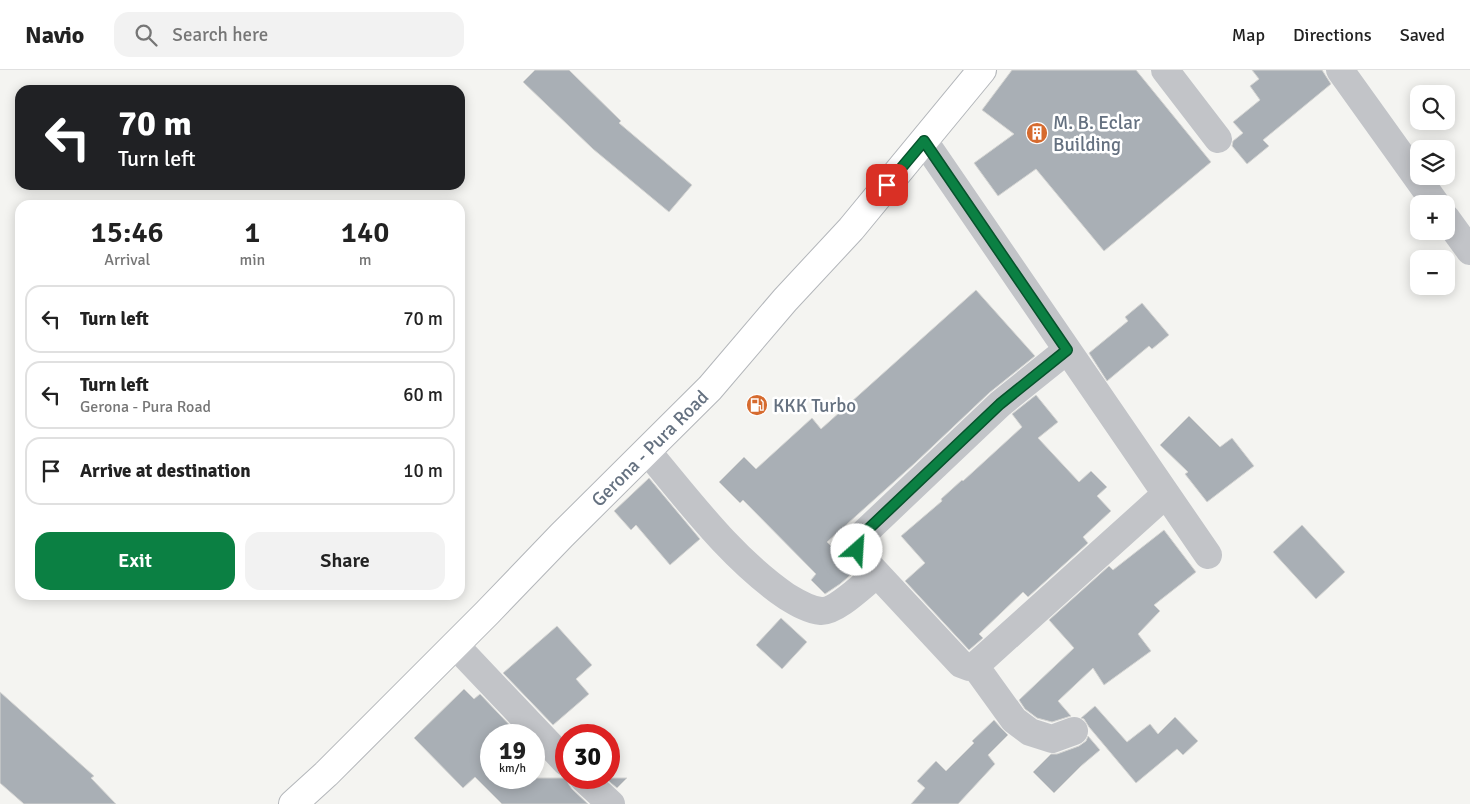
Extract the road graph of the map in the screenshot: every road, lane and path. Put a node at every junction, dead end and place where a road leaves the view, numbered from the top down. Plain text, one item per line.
1 (982, 70) edge
2 (1164, 70) edge
3 (1340, 70) edge
4 (1218, 139) dead end
5 (924, 141) junction
6 (1430, 195) edge
7 (1455, 231) edge
8 (1470, 252) edge
9 (1067, 350) junction
10 (647, 451) junction
11 (1166, 494) junction
12 (1208, 555) dead end
13 (876, 574) junction
14 (455, 645) junction
15 (975, 666) junction
16 (1074, 731) dead end
17 (555, 750) edge
18 (595, 789) edge
19 (293, 804) edge
20 (612, 804) edge

1 - 5 main road, Gerona - Pura Road
2 - 4 street
3 - 6 street
5 - 9 street
5 - 10 main road, Gerona - Pura Road
7 - 8 street
9 - 11 street
9 - 13 street
10 - 13 street
10 - 14 main road, Gerona - Pura Road
11 - 12 street
11 - 15 street
13 - 15 street
14 - 17 street
14 - 19 main road, Gerona - Pura Road
15 - 16 street
18 - 20 street

